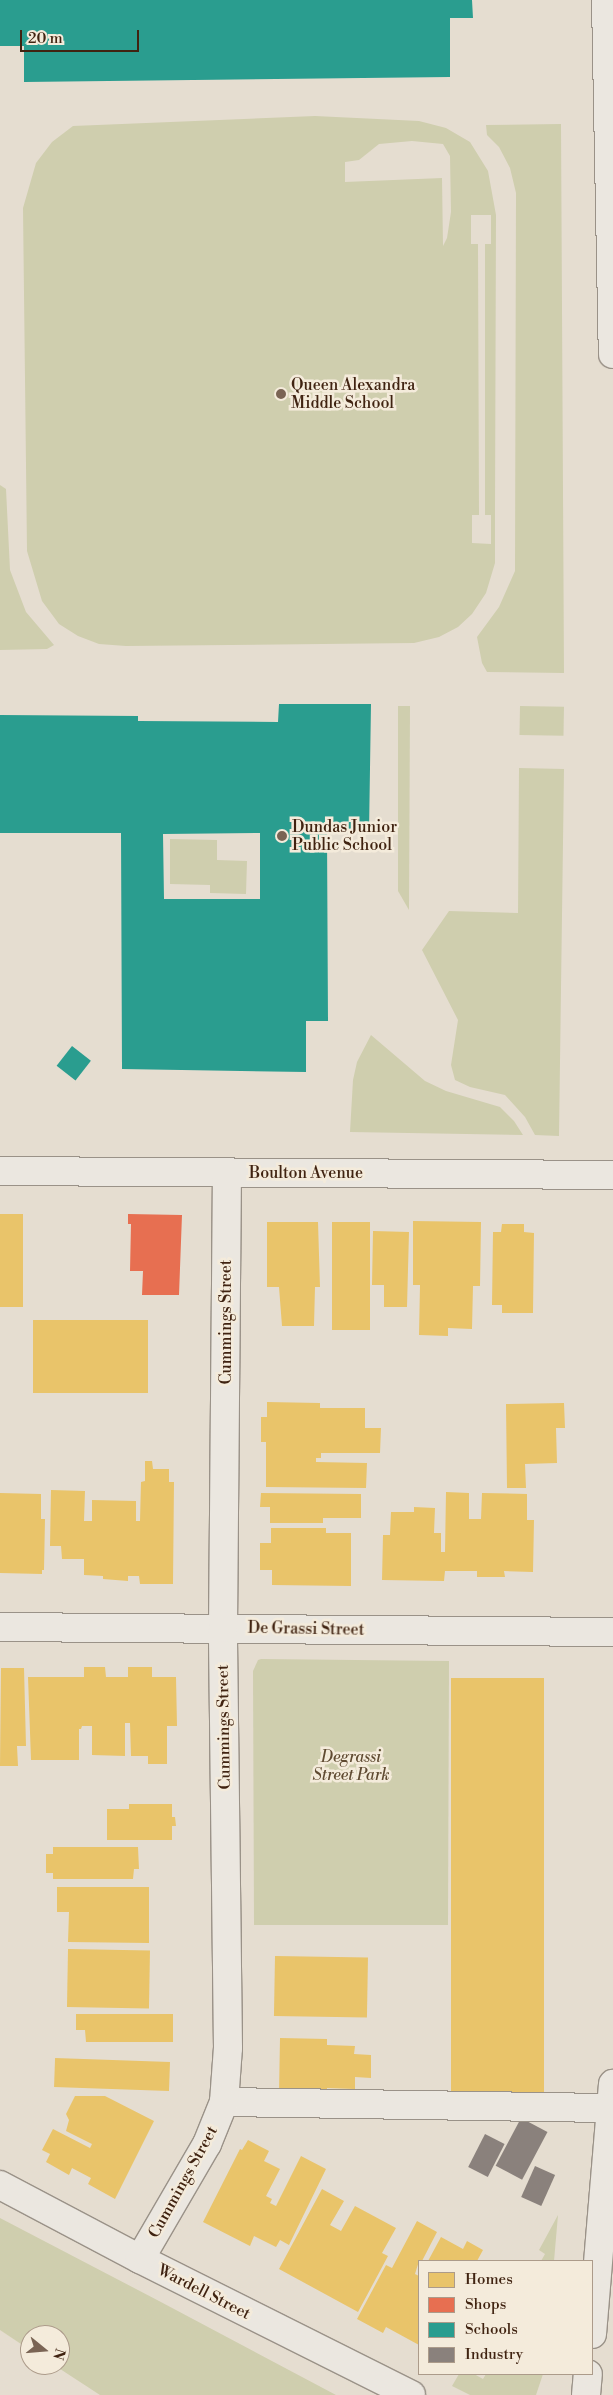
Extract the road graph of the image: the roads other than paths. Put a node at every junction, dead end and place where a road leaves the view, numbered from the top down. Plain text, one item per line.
1 (606, 0) edge
2 (613, 354) edge
3 (0, 1172) edge
4 (227, 1173) junction
5 (613, 1175) edge
6 (0, 1627) edge
7 (223, 1628) junction
8 (613, 1632) edge
9 (612, 2096) edge
10 (224, 2102) junction
11 (0, 2185) edge
12 (140, 2259) junction
13 (599, 2328) edge
14 (588, 2375) edge
15 (410, 2395) edge
16 (586, 2395) edge

1 - 2 street
3 - 4 street, Boulton Avenue
4 - 5 street, Boulton Avenue
4 - 7 street, Cummings Street
6 - 7 street, De Grassi Street
7 - 8 street, De Grassi Street
7 - 10 street, Cummings Street
9 - 10 street
9 - 13 street
10 - 12 street, Cummings Street
11 - 12 street, Wardell Street
12 - 15 street, Wardell Street
14 - 16 street

